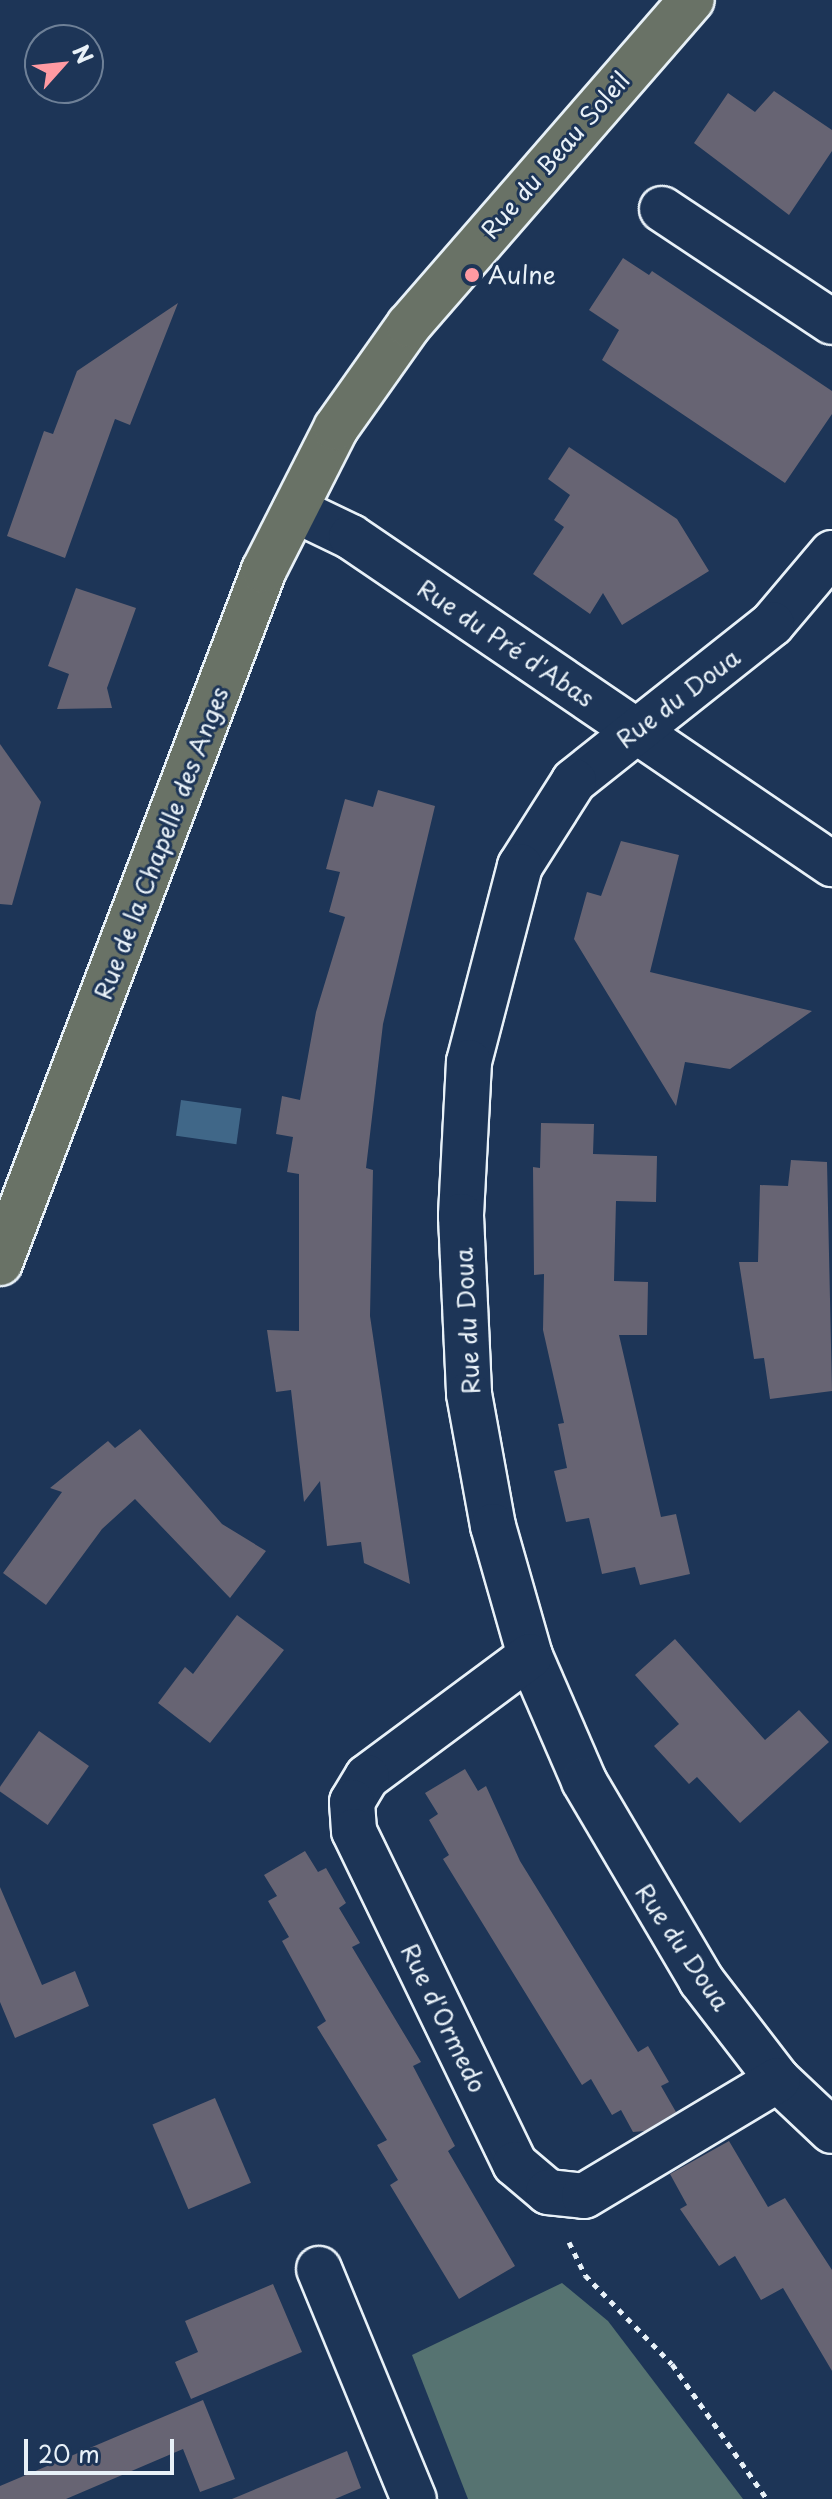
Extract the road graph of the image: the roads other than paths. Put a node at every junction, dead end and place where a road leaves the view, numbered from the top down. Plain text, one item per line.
1 (692, 0) edge
2 (662, 209) dead end
3 (832, 322) edge
4 (336, 428) joint
5 (295, 510) junction
6 (832, 553) edge
7 (633, 730) junction
8 (832, 864) edge
9 (0, 1263) edge
10 (530, 1656) junction
11 (778, 2080) junction
12 (832, 2131) edge
13 (319, 2269) dead end
14 (414, 2499) edge

1 - 4 main road, Rue du Beau Soleil
2 - 3 street
4 - 5 main road, Rue de la Chapelle des Anges
5 - 7 street, Rue du Pré d'Abas
5 - 9 main road, Rue de la Chapelle des Anges
6 - 7 street, Rue du Doua
7 - 8 street, Rue du Pré d'Abas
7 - 10 street, Rue du Doua
10 - 11 street, Rue du Doua
10 - 11 street, Rue d'Ormedo
11 - 12 street, Rue du Doua
13 - 14 street

